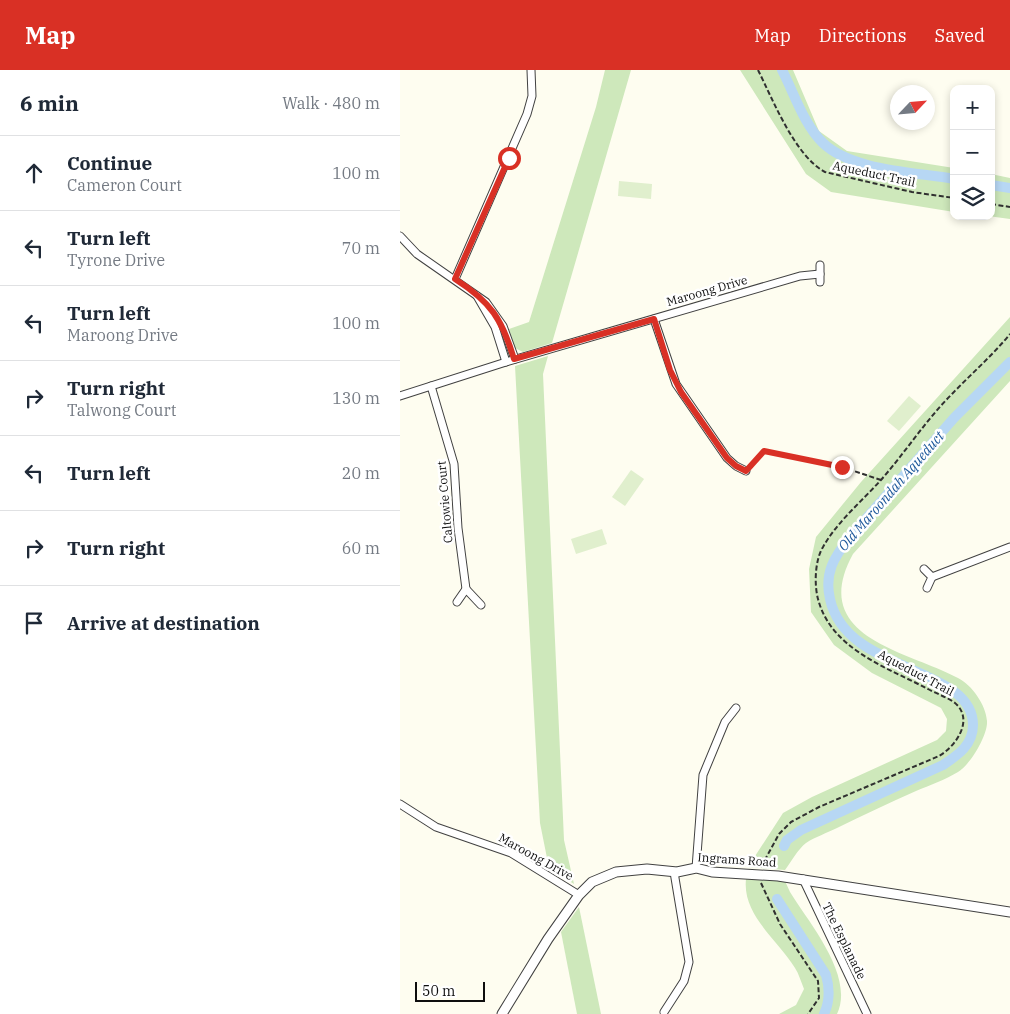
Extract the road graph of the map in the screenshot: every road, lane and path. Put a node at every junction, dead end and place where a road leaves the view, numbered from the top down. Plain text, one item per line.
1 (531, 70) edge
2 (758, 70) edge
3 (950, 197) edge
4 (995, 205) edge
5 (1010, 207) edge
6 (400, 236) edge
7 (820, 266) dead end
8 (820, 274) junction
9 (455, 279) junction
10 (820, 282) dead end
11 (477, 296) junction
12 (654, 319) junction
13 (1010, 334) edge
14 (514, 359) junction
15 (506, 362) junction
16 (430, 386) junction
17 (400, 396) edge
18 (746, 471) joint
19 (881, 480) junction
20 (1010, 547) edge
21 (924, 569) dead end
22 (932, 577) junction
23 (927, 588) dead end
24 (466, 589) junction
25 (457, 602) dead end
26 (481, 605) dead end
27 (736, 708) dead end
28 (400, 804) edge
29 (696, 868) junction
30 (674, 872) junction
31 (758, 874) junction
32 (803, 879) junction
33 (579, 895) junction
34 (1010, 912) edge
35 (863, 1004) junction
36 (664, 1012) dead end
37 (502, 1014) edge
38 (808, 1014) edge
39 (860, 1014) edge
40 (868, 1014) edge

1 - 9 street
2 - 3 path, Aqueduct Trail
4 - 5 path
6 - 9 street
7 - 8 street
8 - 10 street
8 - 12 street, Maroong Drive
9 - 11 street
11 - 14 street
11 - 15 street
12 - 14 street, Maroong Drive
12 - 18 street
13 - 19 path, Aqueduct Trail
14 - 15 street, Maroong Drive
15 - 16 street, Maroong Drive
16 - 17 street, Maroong Drive
16 - 24 street, Caltowie Court
18 - 19 path
19 - 31 path, Aqueduct Trail
20 - 22 street
21 - 22 street
22 - 23 street
24 - 25 street
24 - 26 street
27 - 29 street
28 - 33 street, Maroong Drive
29 - 30 street, Ingrams Road
29 - 31 street, Ingrams Road
30 - 33 street, Ingrams Road
30 - 36 street
31 - 32 street, Ingrams Road
31 - 38 path
32 - 34 street, Ingrams Road
32 - 35 street, The Esplanade
33 - 37 street, Ingrams Road
35 - 39 street
35 - 40 street, The Esplanade

